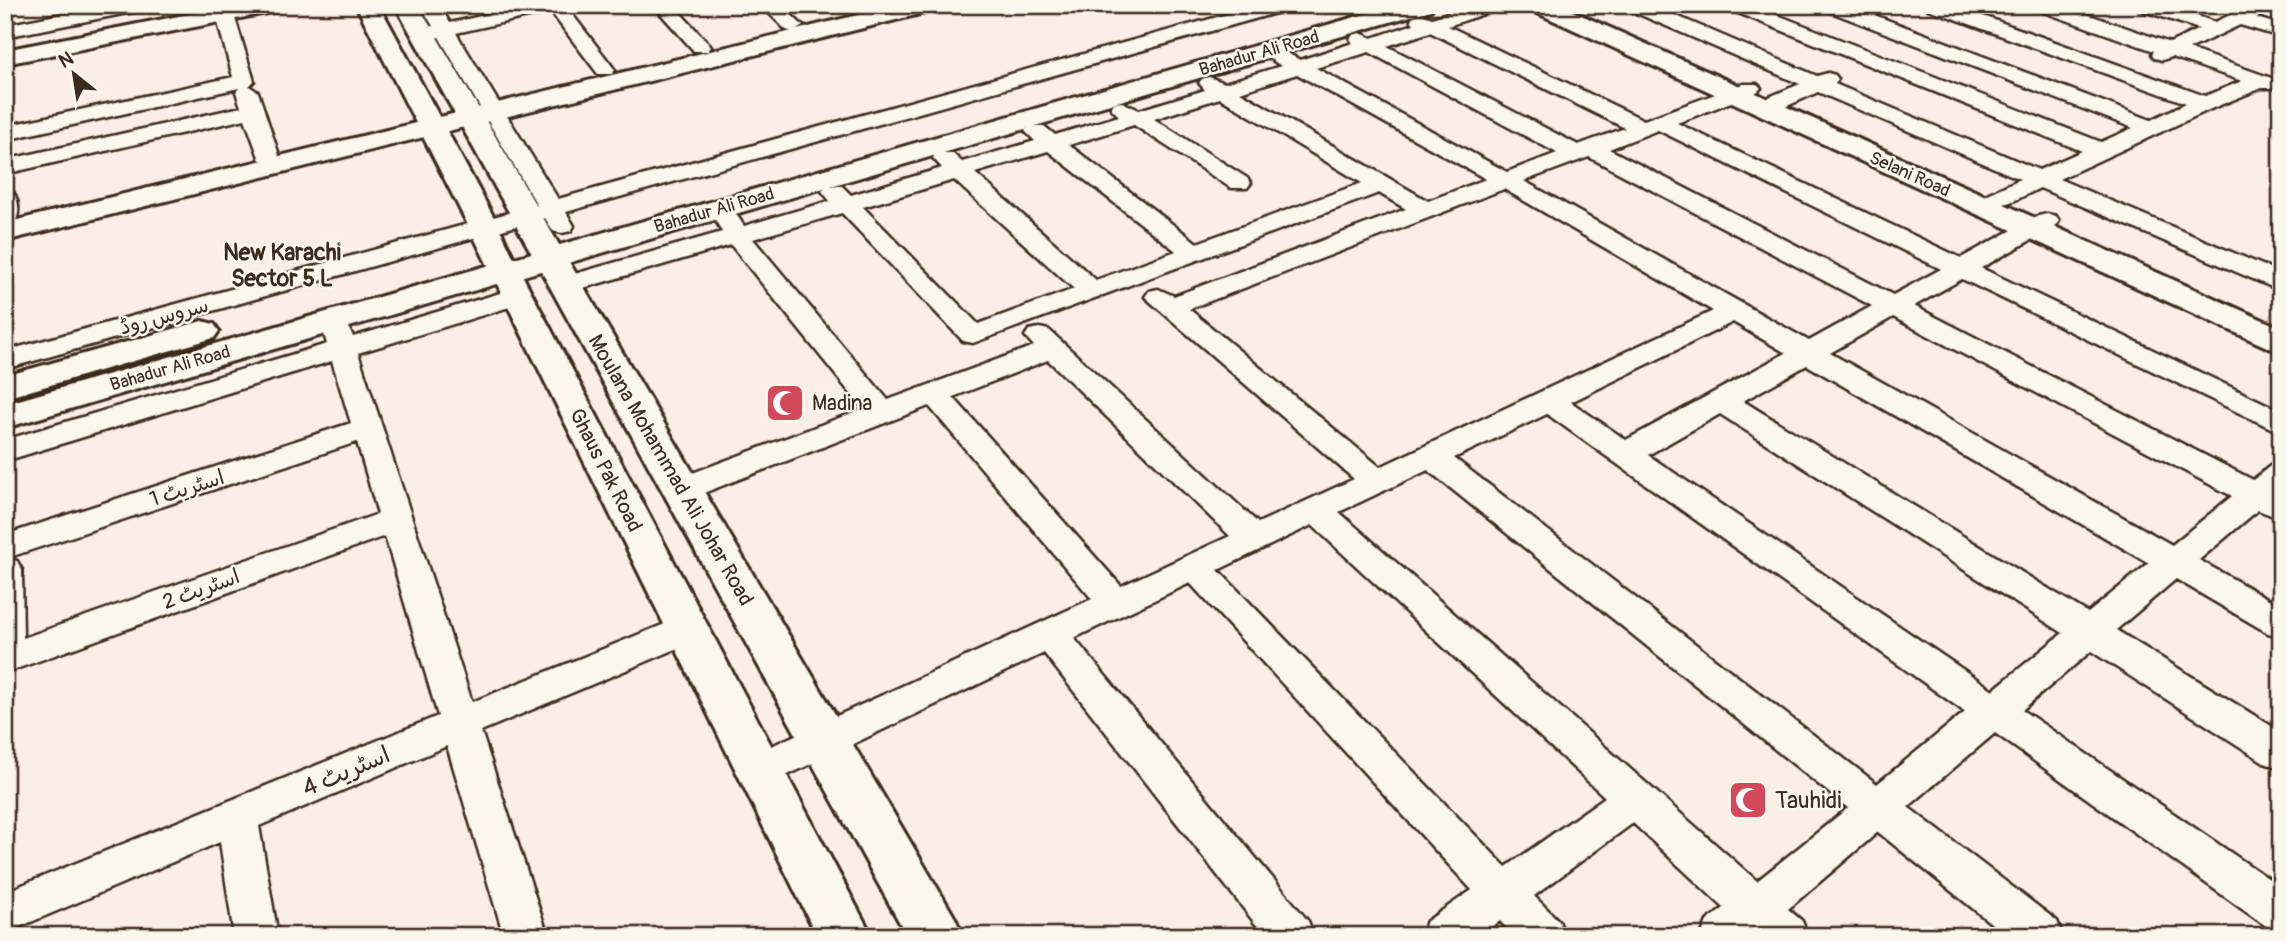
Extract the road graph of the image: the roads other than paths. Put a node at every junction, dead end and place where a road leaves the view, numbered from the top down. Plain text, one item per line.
1 (138, 5) edge
2 (272, 5) edge
3 (367, 5) edge
4 (556, 5) edge
5 (662, 5) edge
6 (770, 5) edge
7 (928, 5) edge
8 (1283, 5) edge
9 (1492, 5) edge
10 (1539, 5) edge
11 (1569, 5) edge
12 (1634, 5) edge
13 (1735, 5) edge
14 (1830, 5) edge
15 (1935, 5) edge
16 (2042, 5) edge
17 (2146, 5) edge
18 (878, 6) edge
19 (223, 10) edge
20 (2251, 10) edge
21 (1420, 14) edge
22 (1899, 14) dead end
23 (1350, 17) edge
24 (425, 19) edge
25 (1878, 23) junction
26 (793, 26) junction
27 (2217, 29) junction
28 (142, 30) junction
29 (5, 31) edge
30 (2281, 32) edge
31 (2196, 38) junction
32 (1924, 42) junction
33 (1830, 43) junction
34 (1370, 46) junction
35 (701, 47) junction
36 (2172, 49) junction
37 (1267, 50) junction
38 (2245, 54) dead end
39 (5, 57) edge
40 (1875, 61) junction
41 (1298, 66) junction
42 (605, 70) junction
43 (1194, 72) junction
44 (2123, 72) junction
45 (244, 81) junction
46 (1816, 83) junction
47 (2271, 84) edge
48 (1220, 90) junction
49 (1742, 91) junction
50 (1107, 97) junction
51 (1777, 102) junction
52 (2205, 103) junction
53 (479, 107) junction
54 (252, 111) junction
55 (1134, 117) junction
56 (1025, 121) junction
57 (428, 123) junction
58 (1650, 125) junction
59 (2153, 128) junction
60 (5, 133) edge
61 (1048, 143) junction
62 (933, 147) junction
63 (1582, 151) junction
64 (2102, 151) junction
65 (268, 155) junction
66 (5, 167) edge
67 (956, 172) junction
68 (822, 179) junction
69 (2039, 179) junction
70 (1505, 180) junction
71 (1239, 183) dead end
72 (1381, 184) junction
73 (5, 197) edge
74 (1996, 198) junction
75 (845, 203) junction
76 (720, 209) junction
77 (1425, 210) junction
78 (62, 211) junction
79 (6, 217) edge
80 (2039, 225) junction
81 (5, 232) edge
82 (737, 236) junction
83 (550, 239) junction
84 (1194, 253) junction
85 (500, 261) junction
86 (1960, 269) junction
87 (1132, 276) junction
88 (2281, 283) edge
89 (1092, 291) junction
90 (1893, 306) junction
91 (1170, 307) junction
92 (1734, 311) junction
93 (1020, 318) junction
94 (2281, 323) edge
95 (339, 335) junction
96 (2281, 341) edge
97 (1053, 349) junction
98 (1808, 353) junction
99 (5, 360) edge
100 (5, 387) edge
101 (935, 394) junction
102 (1549, 401) junction
103 (1721, 401) junction
104 (882, 413) junction
105 (5, 416) edge
106 (2281, 423) edge
107 (368, 428) junction
108 (5, 451) edge
109 (1625, 454) junction
110 (1432, 456) junction
111 (1377, 482) junction
112 (682, 489) junction
113 (2272, 492) edge
114 (1316, 510) junction
115 (396, 520) junction
116 (1254, 539) junction
117 (5, 547) edge
118 (2174, 562) junction
119 (1195, 567) junction
120 (5, 570) edge
121 (1116, 603) junction
122 (2281, 623) edge
123 (687, 629) junction
124 (2090, 632) junction
125 (1050, 634) junction
126 (5, 659) edge
127 (1994, 712) junction
128 (460, 724) junction
129 (824, 739) junction
130 (2281, 752) edge
131 (759, 770) junction
132 (1635, 799) junction
133 (1878, 808) junction
134 (237, 816) junction
135 (1503, 893) junction
136 (1756, 909) junction
137 (2281, 912) edge
138 (5, 913) edge
139 (256, 936) edge
140 (526, 936) edge
141 (845, 936) edge
142 (936, 936) edge
143 (1292, 936) edge
144 (1443, 936) edge
145 (1543, 936) edge
146 (1723, 936) edge
147 (1786, 936) edge
148 (2041, 936) edge

1 - 28 street
1 - 29 street
2 - 19 main road
3 - 57 main road, Ghaus Pak Road
4 - 24 street
4 - 42 street
5 - 35 street
6 - 26 street
7 - 53 main road
8 - 83 street
9 - 21 street
10 - 49 main road, Selani Road
11 - 49 main road, Selani Road
12 - 46 street
13 - 33 street
14 - 25 street
15 - 44 street
16 - 36 street
17 - 27 street
18 - 26 main road
19 - 28 main road
19 - 45 street
20 - 27 street
20 - 30 street
21 - 23 main road, Bahadur Ali Road
21 - 34 street
21 - 58 street
22 - 25 street
23 - 34 street
23 - 37 main road, Bahadur Ali Road
23 - 83 main road, Bahadur Ali Road
24 - 53 main road, Moulana Mohammad Ali Johar Road
25 - 32 street
25 - 33 street
26 - 35 main road
27 - 31 street
28 - 39 main road
31 - 36 street
31 - 38 street
32 - 40 street
32 - 59 street
33 - 40 street
34 - 41 street
34 - 63 street
35 - 42 main road
36 - 44 street
36 - 47 street
37 - 41 street
37 - 43 main road, Bahadur Ali Road
40 - 46 street
40 - 64 street
41 - 48 street
41 - 70 street
42 - 53 main road
43 - 48 street
43 - 50 main road, Bahadur Ali Road
44 - 52 street
45 - 54 street
45 - 60 street
46 - 51 street
46 - 69 street
47 - 52 street
48 - 55 street
48 - 72 street
49 - 51 main road, Selani Road
49 - 58 street
49 - 80 main road, Selani Road
50 - 55 street
50 - 56 main road, Bahadur Ali Road
51 - 74 main road, Selani Road
52 - 59 street
53 - 57 main road
53 - 83 main road, Moulana Mohammad Ali Johar Road
54 - 65 street
54 - 66 street
55 - 61 street
55 - 71 street
56 - 61 street
56 - 62 main road, Bahadur Ali Road
57 - 65 main road
57 - 78 main road
57 - 85 main road, Ghaus Pak Road
58 - 63 street
58 - 86 street
59 - 64 street
61 - 67 street
61 - 84 street
62 - 67 street
62 - 68 main road, Bahadur Ali Road
63 - 70 street
63 - 90 street
64 - 69 street
65 - 78 main road
67 - 75 street
67 - 89 street
68 - 75 street
68 - 76 main road, Bahadur Ali Road
69 - 74 street
69 - 88 street
70 - 77 street
70 - 92 street
72 - 77 street
72 - 84 street
73 - 79 street
74 - 80 main road, Selani Road
75 - 82 street
75 - 93 street
76 - 82 street
76 - 83 main road, Bahadur Ali Road
77 - 91 street
78 - 79 main road
78 - 81 main road
80 - 86 street
80 - 94 main road, Selani Road
80 - 96 main road, Selani Road
82 - 83 street
82 - 104 street
83 - 85 main road, Bahadur Ali Road
83 - 85 street, سروس روڈ
83 - 112 main road, Moulana Mohammad Ali Johar Road
84 - 87 street
85 - 95 main road, Bahadur Ali Road
85 - 99 street, سروس روڈ
85 - 100 main road, Bahadur Ali Road
85 - 123 main road, Ghaus Pak Road
86 - 90 street
86 - 106 street
87 - 89 street
87 - 91 street
89 - 93 street
90 - 98 street
90 - 113 street
91 - 111 street
92 - 98 street
92 - 102 street
93 - 97 street
95 - 105 main road, Bahadur Ali Road
95 - 107 street
95 - 108 street
97 - 101 street
97 - 116 street
98 - 103 street
98 - 118 street
101 - 104 street
101 - 121 street
102 - 109 street
102 - 110 street
103 - 109 street
103 - 124 street
104 - 112 street
107 - 115 street
107 - 117 street, اسٹریٹ 1
109 - 127 street
110 - 111 street
110 - 133 street
111 - 114 street
112 - 129 main road, Moulana Mohammad Ali Johar Road
113 - 118 street
114 - 116 street
114 - 132 street
115 - 126 street, اسٹریٹ 2
115 - 128 street
116 - 119 street
118 - 122 street
118 - 124 street
119 - 121 street
119 - 135 street
120 - 126 street
121 - 125 street
123 - 128 street, اسٹریٹ 4
123 - 131 main road, Ghaus Pak Road
124 - 127 street
124 - 130 street
125 - 129 street
125 - 143 street
127 - 133 street
127 - 137 street
128 - 134 street, اسٹریٹ 4
128 - 140 street
129 - 131 street
129 - 142 main road, Moulana Mohammad Ali Johar Road
131 - 141 main road, Ghaus Pak Road
132 - 135 street
132 - 136 street
133 - 136 street
133 - 148 street
134 - 138 street, اسٹریٹ 4
134 - 139 street
135 - 144 street
135 - 145 street
136 - 146 street
136 - 147 street

